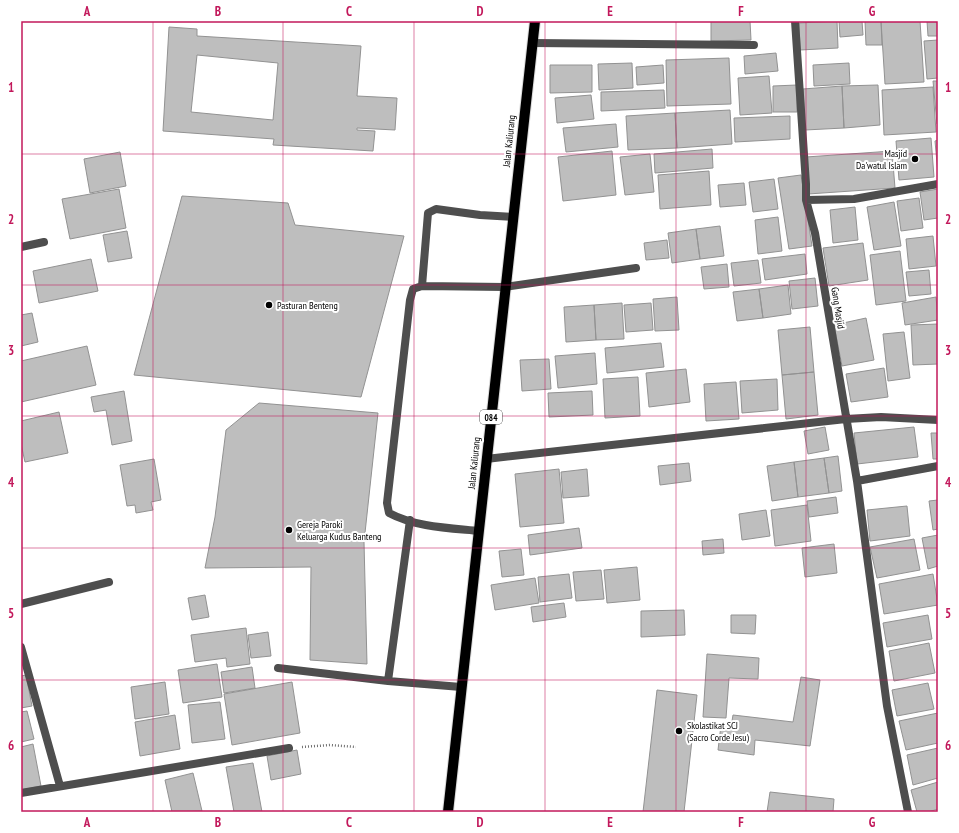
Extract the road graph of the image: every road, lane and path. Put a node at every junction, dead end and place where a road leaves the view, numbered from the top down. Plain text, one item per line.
1 (535, 21) edge
2 (795, 21) edge
3 (532, 43) junction
4 (754, 45) dead end
5 (938, 184) edge
6 (806, 200) junction
7 (513, 217) junction
8 (44, 242) dead end
9 (21, 247) edge
10 (636, 268) dead end
11 (422, 286) junction
12 (505, 287) junction
13 (846, 419) junction
14 (938, 420) edge
15 (486, 459) junction
16 (938, 466) edge
17 (858, 481) junction
18 (410, 520) junction
19 (478, 531) junction
20 (110, 582) dead end
21 (21, 604) edge
22 (21, 647) edge
23 (278, 668) dead end
24 (388, 681) junction
25 (461, 687) junction
26 (356, 747) dead end
27 (290, 748) joint
28 (60, 786) junction
29 (21, 793) edge
30 (448, 812) edge
31 (908, 812) edge

1 - 3 main road, Jalan Kaliurang / 084
2 - 6 street, Gang Masjid
3 - 4 street
3 - 7 main road, Jalan Kaliurang / 084
5 - 6 street
6 - 13 street, Gang Masjid
7 - 11 street
7 - 12 main road, Jalan Kaliurang / 084
8 - 9 street
10 - 12 street
11 - 12 street
11 - 18 street
12 - 15 main road, Jalan Kaliurang / 084
13 - 14 street
13 - 15 street
13 - 17 street, Gang Masjid
15 - 19 main road, Jalan Kaliurang / 084
16 - 17 street
17 - 31 street, Gang Masjid
18 - 19 street
18 - 24 street
19 - 25 main road, Jalan Kaliurang / 084
20 - 21 street
22 - 28 street
23 - 24 street
24 - 25 street
25 - 30 main road, Jalan Kaliurang / 084
26 - 27 path
27 - 28 street
28 - 29 street

